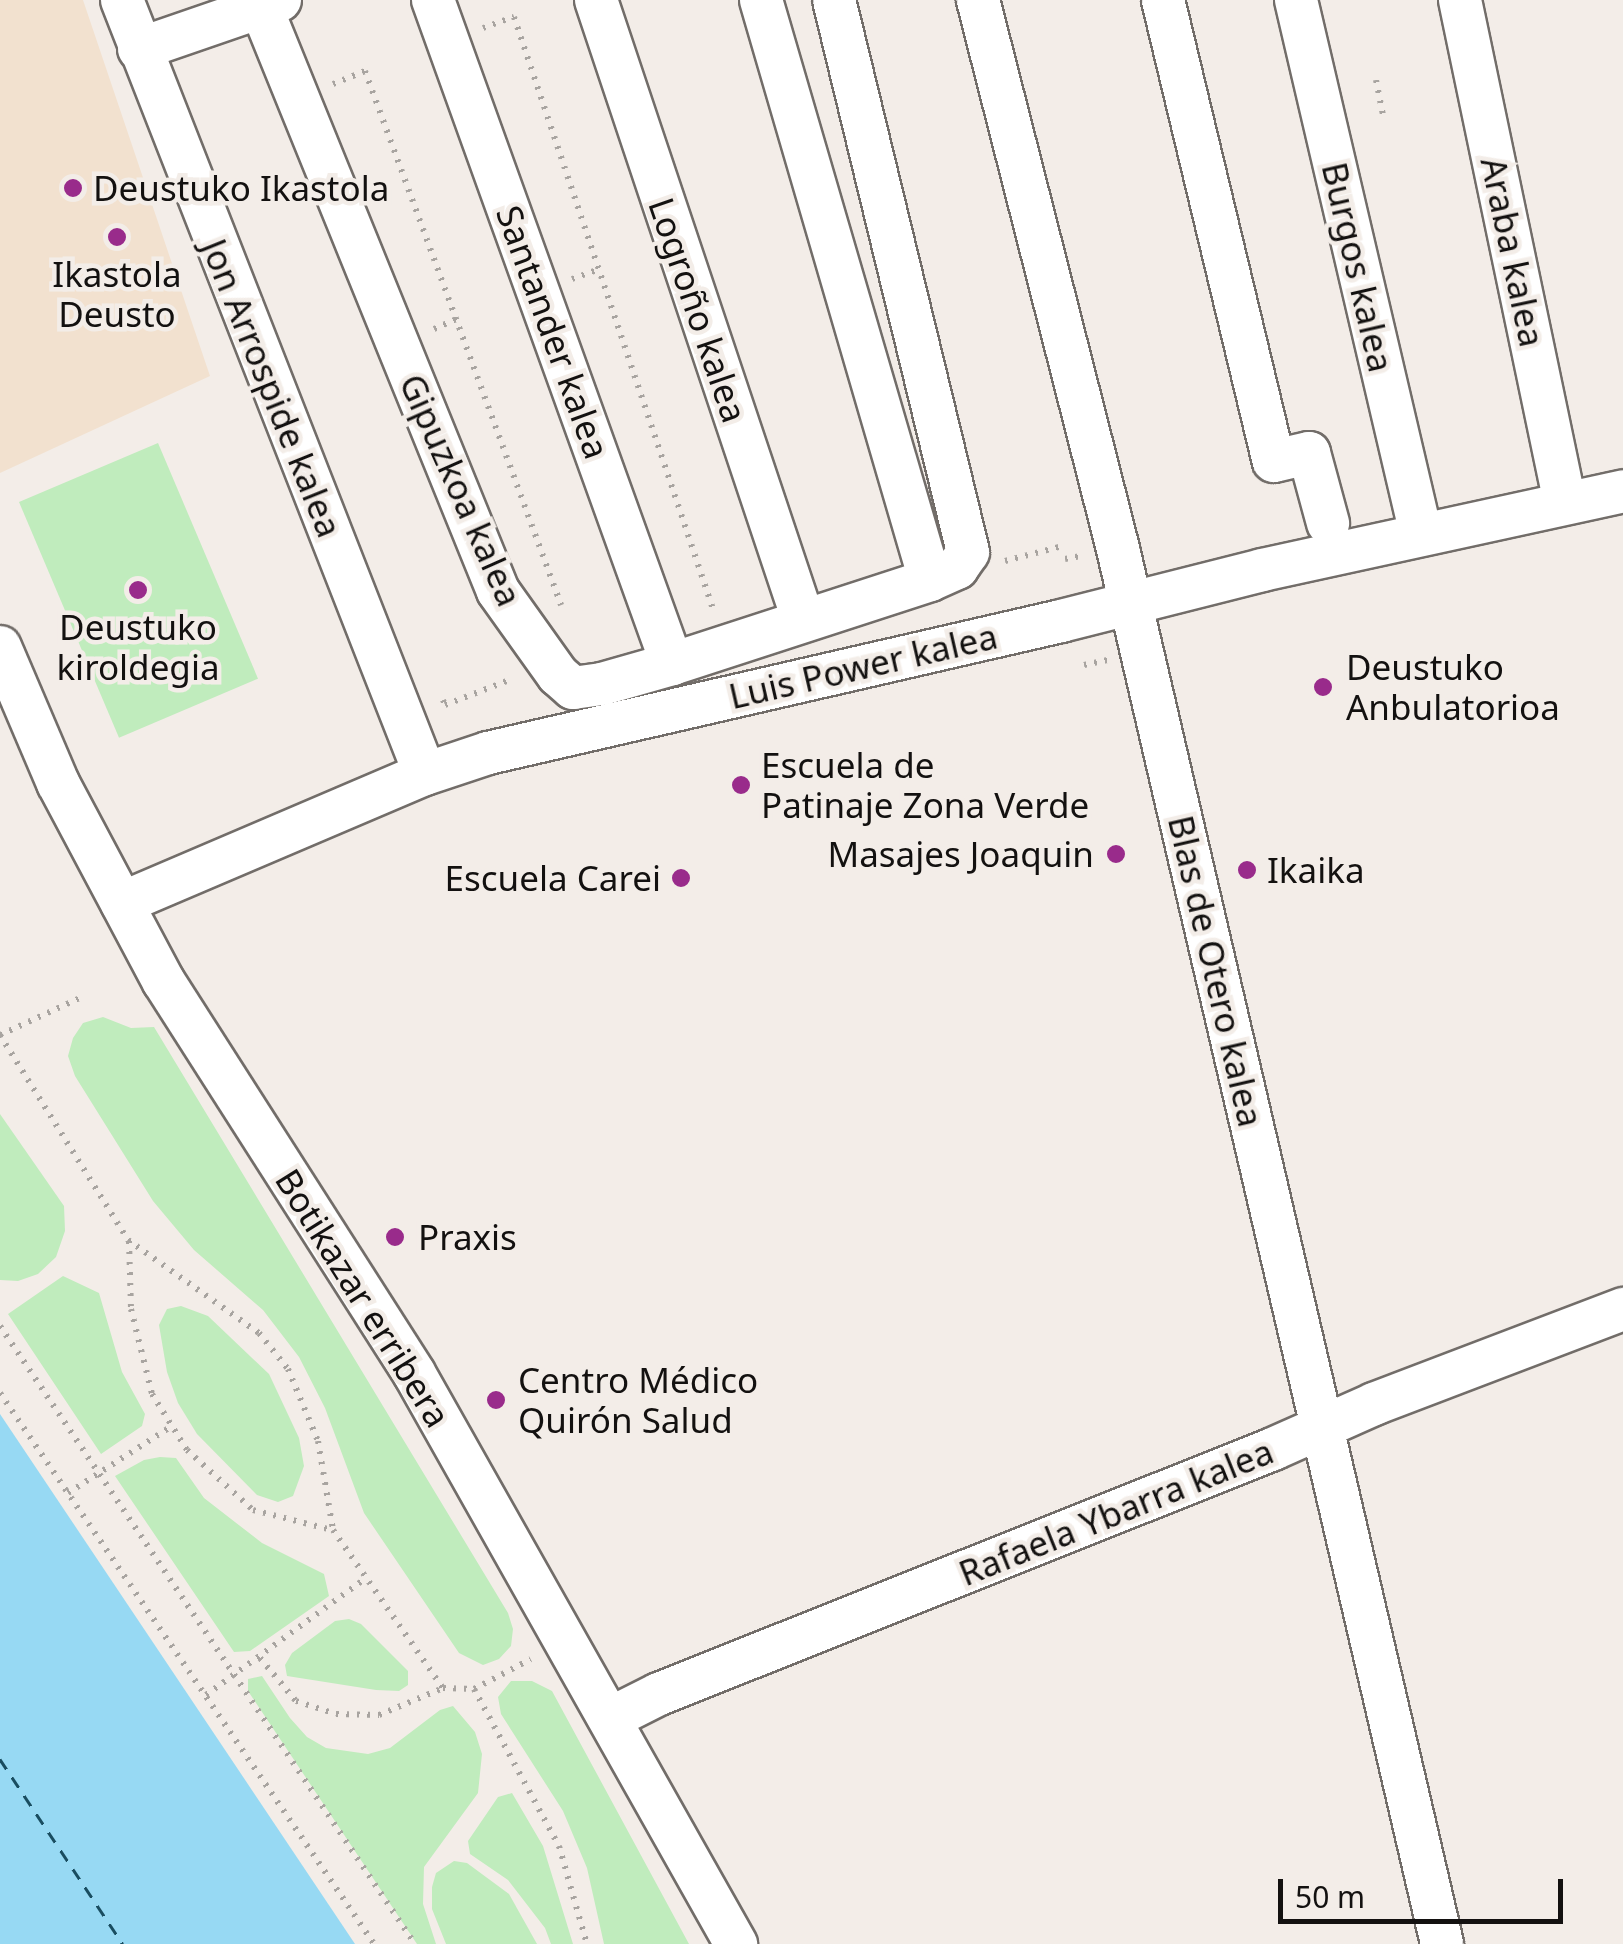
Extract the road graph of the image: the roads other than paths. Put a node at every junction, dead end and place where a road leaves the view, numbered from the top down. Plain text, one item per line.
1 (122, 0) edge
2 (433, 0) edge
3 (596, 0) edge
4 (760, 0) edge
5 (834, 0) edge
6 (978, 0) edge
7 (1163, 0) edge
8 (1296, 0) edge
9 (1460, 0) edge
10 (270, 4) edge
11 (139, 49) junction
12 (1623, 491) edge
13 (1565, 503) junction
14 (1328, 522) dead end
15 (1421, 534) junction
16 (930, 580) junction
17 (1129, 604) junction
18 (804, 619) junction
19 (0, 648) edge
20 (672, 664) junction
21 (425, 774) junction
22 (122, 903) junction
23 (1623, 1309) edge
24 (1321, 1428) junction
25 (611, 1718) junction
26 (736, 1944) edge
27 (1442, 1944) edge

1 - 11 street, Jon Arrospide kalea
2 - 20 street, Santander kalea
3 - 18 street, Logroño kalea
4 - 16 street
5 - 16 street, Gipuzkoa kalea
6 - 17 street, Blas de Otero kalea
7 - 14 street
8 - 15 street, Burgos kalea
9 - 13 street, Araba kalea
10 - 11 street
10 - 20 street, Gipuzkoa kalea
11 - 21 street, Jon Arrospide kalea
12 - 13 street, Luis Power kalea
13 - 15 street, Luis Power kalea
15 - 17 street, Luis Power kalea
16 - 18 street, Gipuzkoa kalea
17 - 21 street, Luis Power kalea
17 - 24 street, Blas de Otero kalea
18 - 20 street, Gipuzkoa kalea
19 - 22 street, Botikazar erribera
21 - 22 street, Luis Power kalea
22 - 25 street, Botikazar erribera
23 - 24 street, Rafaela Ybarra kalea
24 - 25 street, Rafaela Ybarra kalea
24 - 27 street, Blas de Otero kalea
25 - 26 street, Botikazar erribera

